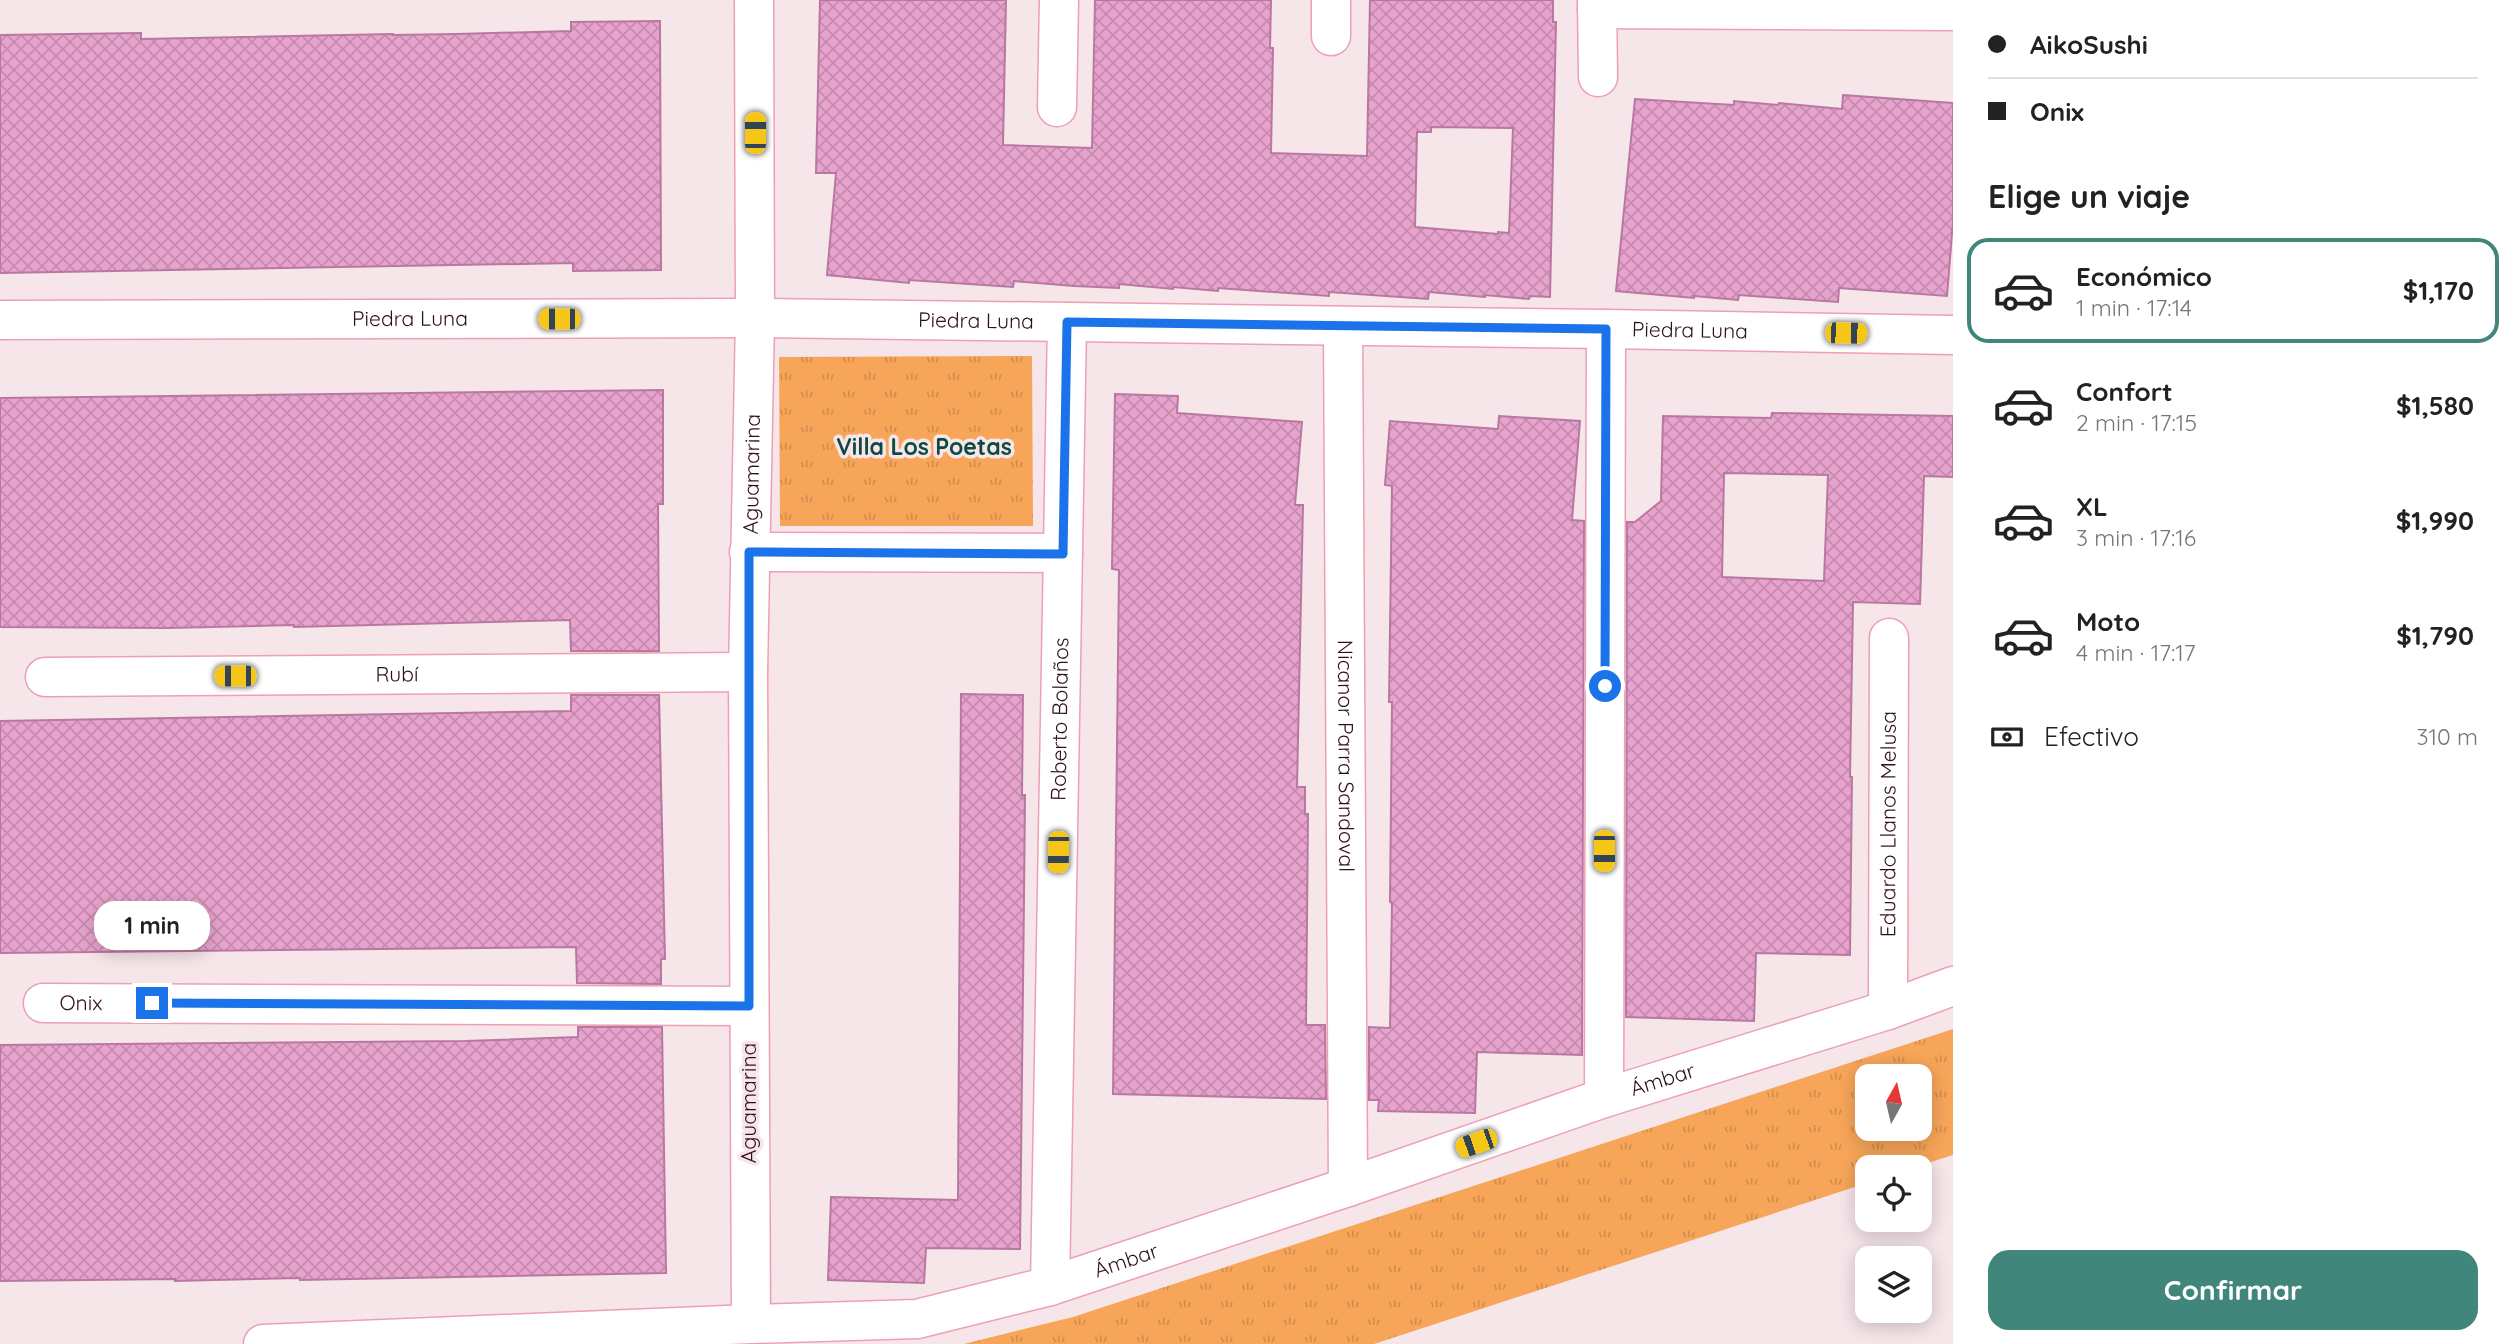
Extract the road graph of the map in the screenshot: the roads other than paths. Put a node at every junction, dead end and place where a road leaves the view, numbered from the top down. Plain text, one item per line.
1 (754, 0) edge
2 (1059, 0) edge
3 (1597, 5) edge
4 (1953, 11) edge
5 (1598, 78) dead end
6 (1057, 107) dead end
7 (755, 318) junction
8 (0, 320) edge
9 (1067, 322) junction
10 (1343, 326) junction
11 (1606, 329) junction
12 (1953, 335) edge
13 (749, 552) junction
14 (1063, 554) junction
15 (1889, 638) dead end
16 (748, 673) junction
17 (46, 677) dead end
18 (1953, 986) edge
19 (43, 1003) dead end
20 (749, 1006) junction
21 (1888, 1010) junction
22 (1604, 1098) junction
23 (1348, 1187) junction
24 (1050, 1286) junction
25 (751, 1324) junction
26 (263, 1344) edge

1 - 7 street, Aguamarina
2 - 6 street
3 - 4 street
3 - 5 street
7 - 8 street, Piedra Luna
7 - 9 street, Piedra Luna
7 - 13 street, Aguamarina
9 - 10 street, Piedra Luna
9 - 14 street, Roberto Bolaños
10 - 11 street, Piedra Luna
10 - 23 street, Nicanor Parra Sandoval
11 - 12 street, Piedra Luna
11 - 22 street
13 - 14 street
13 - 16 street, Aguamarina
14 - 24 street, Roberto Bolaños
15 - 21 street, Eduardo Llanos Melusa
16 - 17 street, Rubí
16 - 20 street, Aguamarina
18 - 21 street, Ámbar
19 - 20 street, Onix
20 - 25 street, Aguamarina
21 - 22 street, Ámbar
22 - 23 street, Ámbar
23 - 24 street, Ámbar
24 - 25 street, Ámbar
25 - 26 street, Ámbar

